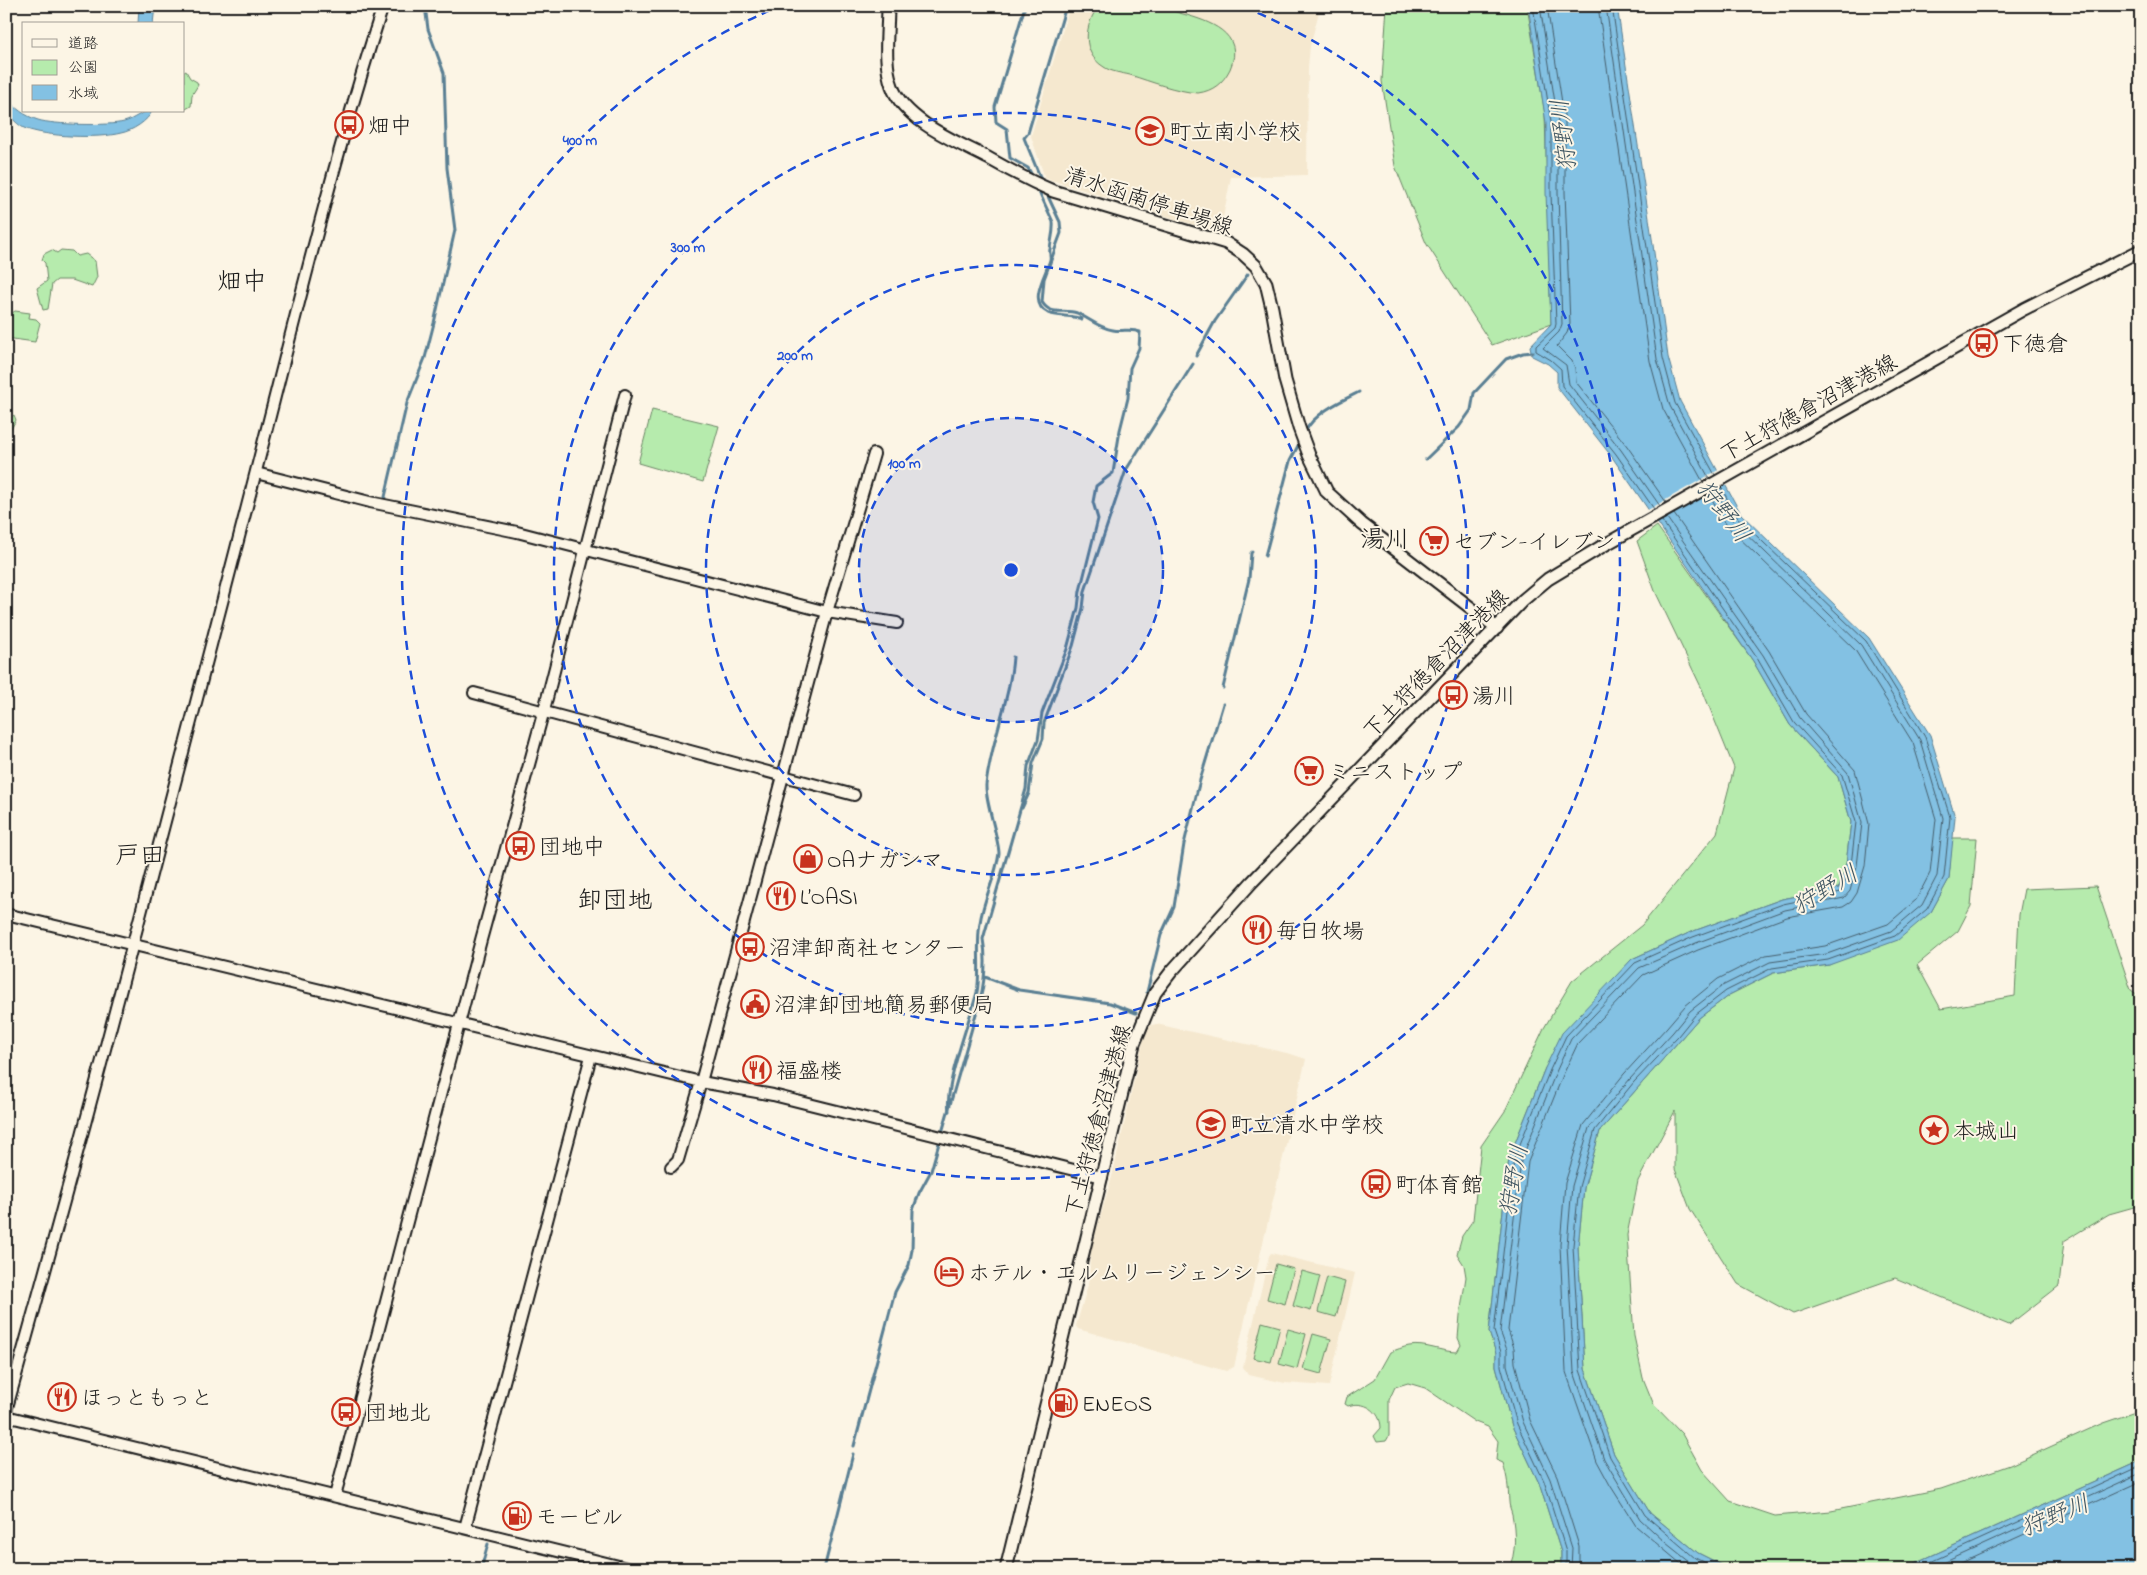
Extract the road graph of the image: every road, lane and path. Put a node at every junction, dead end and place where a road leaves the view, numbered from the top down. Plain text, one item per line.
1 (383, 6) edge
2 (888, 6) edge
3 (2141, 250) edge
4 (625, 394) dead end
5 (874, 454) dead end
6 (256, 473) junction
7 (586, 550) junction
8 (827, 612) junction
9 (898, 623) dead end
10 (1497, 628) junction
11 (474, 693) dead end
12 (544, 710) junction
13 (784, 775) junction
14 (854, 795) dead end
15 (6, 914) edge
16 (132, 946) junction
17 (460, 1023) junction
18 (591, 1056) junction
19 (701, 1082) junction
20 (671, 1167) dead end
21 (1102, 1177) junction
22 (6, 1411) edge
23 (6, 1416) edge
24 (335, 1496) junction
25 (465, 1528) junction
26 (631, 1569) edge
27 (1006, 1569) edge

1 - 6 street
2 - 10 main road, 清水函南停車場線
3 - 10 main road, 下土狩徳倉沼津港線
4 - 7 street
5 - 8 street
6 - 7 street
6 - 16 street
7 - 8 street
7 - 12 street
8 - 9 street
8 - 13 street
10 - 21 main road, 下土狩徳倉沼津港線
11 - 12 street
12 - 13 street
12 - 17 street
13 - 14 street
13 - 19 street
15 - 16 street
16 - 17 street
16 - 22 street
17 - 18 street
17 - 24 street
18 - 19 street
18 - 25 street
19 - 20 street
19 - 21 street
21 - 27 main road, 下土狩徳倉沼津港線
23 - 24 street
24 - 25 street
25 - 26 street

